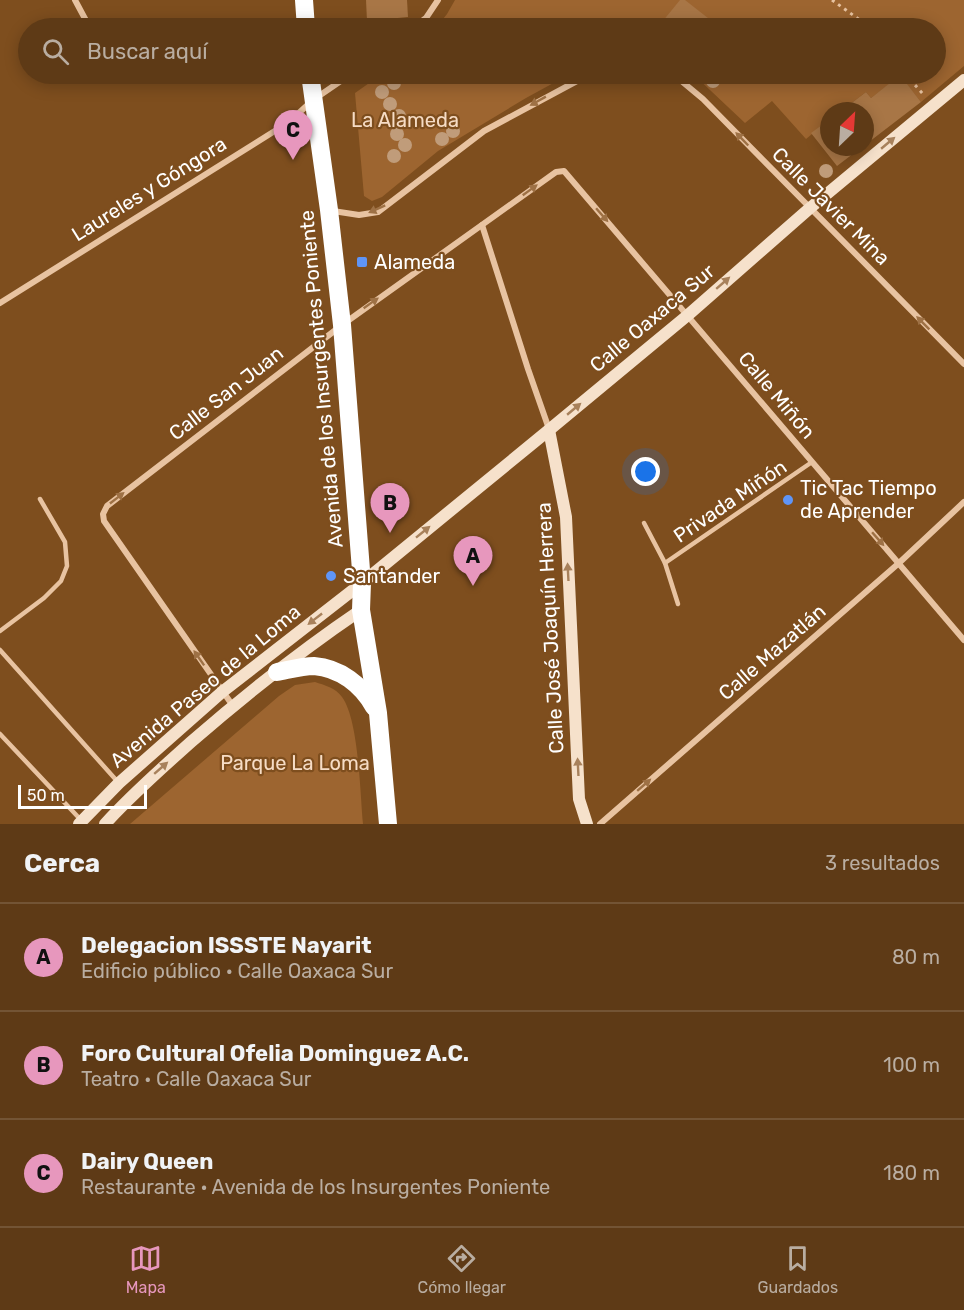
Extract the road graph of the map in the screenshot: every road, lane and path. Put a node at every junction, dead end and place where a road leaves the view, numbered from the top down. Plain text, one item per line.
1 (75, 0) edge
2 (304, 0) edge
3 (438, 0) edge
4 (832, 0) edge
5 (85, 18) edge
6 (305, 18) edge
7 (426, 18) edge
8 (857, 18) edge
9 (964, 80) edge
10 (311, 84) edge
11 (336, 84) edge
12 (571, 84) edge
13 (685, 84) edge
14 (913, 84) edge
15 (313, 100) junction
16 (932, 106) junction
17 (564, 171) joint
18 (810, 208) junction
19 (329, 210) junction
20 (482, 225) junction
21 (0, 303) edge
22 (688, 315) junction
23 (342, 324) junction
24 (964, 364) edge
25 (549, 430) junction
26 (812, 462) junction
27 (40, 499) dead end
28 (964, 502) edge
29 (644, 523) dead end
30 (665, 563) junction
31 (898, 563) junction
32 (362, 583) junction
33 (678, 604) dead end
34 (361, 610) junction
35 (0, 631) edge
36 (964, 640) edge
37 (0, 650) edge
38 (276, 672) junction
39 (222, 692) junction
40 (233, 706) junction
41 (378, 714) junction
42 (0, 734) edge
43 (119, 783) junction
44 (81, 823) edge
45 (105, 824) edge
46 (388, 824) edge
47 (587, 824) edge
48 (600, 824) edge

1 - 5 street
2 - 6 highway
3 - 7 street
4 - 8 path
9 - 16 street, Calle Oaxaca Sur
10 - 15 highway, Avenida de los Insurgentes Poniente
11 - 15 street, Laureles y Góngora
12 -> 19 street
18 -> 13 street, Calle Javier Mina
14 - 16 path
15 - 19 highway, Avenida de los Insurgentes Poniente
15 - 21 street, Laureles y Góngora
18 -> 16 street, Calle Oaxaca Sur
20 -> 17 street, Calle San Juan
17 -> 22 street, Calle Miñón
22 -> 18 street, Calle Oaxaca Sur
24 -> 18 street, Calle Javier Mina
19 - 23 highway, Avenida de los Insurgentes Poniente
23 -> 20 street, Calle San Juan
20 - 25 street, Calle José Joaquín Herrera
25 -> 22 street, Calle Oaxaca Sur
22 - 26 street, Calle Miñón
23 - 32 highway, Avenida de los Insurgentes Poniente
39 -> 23 street, Calle San Juan
32 -> 25 street, Calle Oaxaca Sur
47 -> 25 street, Calle José Joaquín Herrera
26 - 30 lane, Privada Miñón
26 -> 31 street, Calle Miñón
27 - 35 lane
28 - 31 street, Calle Mazatlán
29 - 30 lane
30 - 33 lane
31 - 36 street, Calle Miñón
48 -> 31 street, Calle Mazatlán
32 - 34 highway, Avenida de los Insurgentes Poniente
32 -> 39 street, Avenida Paseo de la Loma
34 - 38 street, Avenida Paseo de la Loma
34 - 41 highway, Avenida de los Insurgentes Poniente
37 - 43 lane
38 - 40 street, Avenida Paseo de la Loma
38 - 41 highway
39 - 40 street, Calle San Juan
39 - 43 street, Avenida Paseo de la Loma
45 -> 40 street, Avenida Paseo de la Loma
41 - 46 highway, Avenida de los Insurgentes Poniente
42 - 44 lane
43 - 44 street, Avenida Paseo de la Loma

